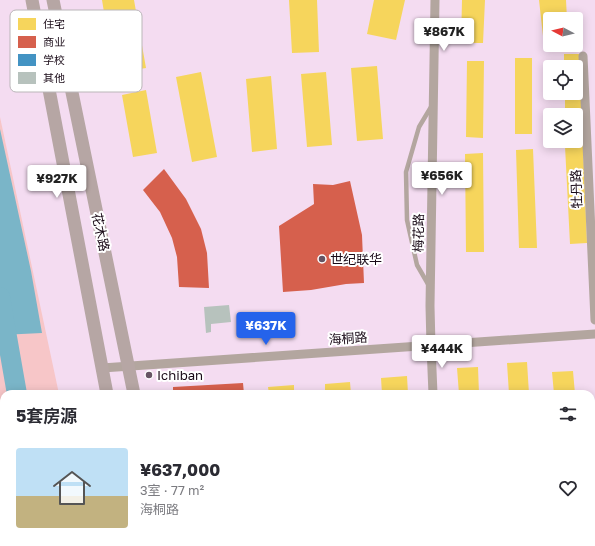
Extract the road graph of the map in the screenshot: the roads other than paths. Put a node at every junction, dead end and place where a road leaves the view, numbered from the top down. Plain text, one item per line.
1 (32, 0) edge
2 (53, 0) edge
3 (435, 0) edge
4 (34, 10) edge
5 (55, 10) edge
6 (583, 56) dead end
7 (50, 92) edge
8 (72, 92) edge
9 (433, 104) junction
10 (430, 288) junction
11 (595, 320) edge
12 (595, 334) edge
13 (430, 346) junction
14 (128, 366) junction
15 (102, 368) junction
16 (106, 390) edge
17 (133, 390) edge
18 (433, 390) edge

1 - 4 main road, 花木路
2 - 5 main road, 花木路
3 - 9 street, 梅花路
6 - 11 street, 牡丹路
7 - 15 main road, 花木路
8 - 14 main road, 花木路
9 - 10 street, 梅花路
9 - 10 lane
10 - 13 street, 梅花路
12 - 13 street, 海桐路
13 - 14 street, 海桐路
13 - 18 street, 梅花路
14 - 15 street, 海桐路
14 - 17 main road, 花木路
15 - 16 main road, 花木路

